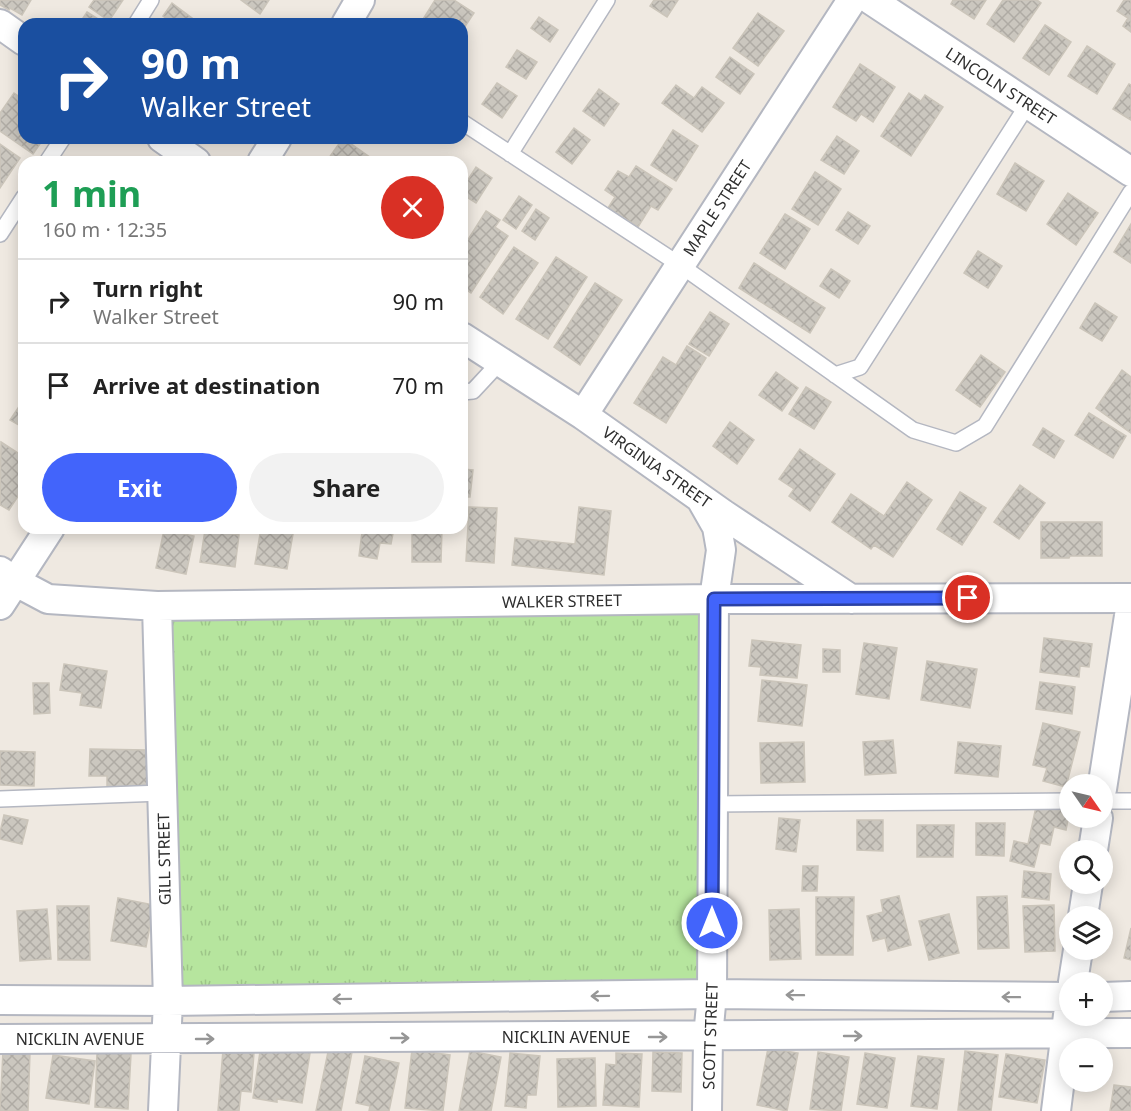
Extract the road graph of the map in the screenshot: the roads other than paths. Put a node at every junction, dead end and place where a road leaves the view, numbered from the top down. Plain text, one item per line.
1 (151, 0) edge
2 (360, 0) edge
3 (607, 0) edge
4 (852, 0) edge
5 (871, 0) edge
6 (140, 18) edge
7 (350, 18) edge
8 (0, 24) edge
9 (18, 37) edge
10 (1028, 104) junction
11 (468, 126) edge
12 (170, 144) edge
13 (510, 154) junction
14 (188, 156) edge
15 (1131, 172) edge
16 (1131, 192) edge
17 (18, 206) edge
18 (0, 234) edge
19 (680, 266) junction
20 (468, 341) edge
21 (500, 362) junction
22 (835, 375) junction
23 (468, 391) edge
24 (583, 415) junction
25 (701, 499) junction
26 (45, 534) edge
27 (8, 577) edge
28 (851, 598) junction
29 (1131, 598) edge
30 (714, 599) junction
31 (1131, 603) edge
32 (0, 605) edge
33 (157, 606) junction
34 (1104, 774) edge
35 (162, 793) junction
36 (0, 799) edge
37 (1059, 801) edge
38 (1113, 801) edge
39 (1131, 801) edge
40 (713, 804) junction
41 (712, 994) junction
42 (1131, 996) edge
43 (1059, 997) edge
44 (1113, 997) edge
45 (0, 1000) edge
46 (168, 1001) junction
47 (1059, 1021) edge
48 (1067, 1026) edge
49 (1094, 1026) edge
50 (1131, 1033) edge
51 (708, 1036) junction
52 (0, 1039) edge
53 (166, 1039) junction
54 (164, 1111) edge
55 (707, 1111) edge
56 (1056, 1111) edge

1 - 6 lane
2 - 7 street
3 - 13 lane
4 - 19 street, MAPLE STREET
5 - 10 street, LINCOLN STREET
8 - 9 street
10 - 15 street, LINCOLN STREET
10 - 22 lane
11 - 13 lane
12 - 14 street
13 - 19 lane
16 - 22 lane
17 - 18 lane
19 - 22 lane
19 - 24 street, MAPLE STREET
20 - 21 street, VIRGINIA STREET
21 - 23 lane
21 - 24 street, VIRGINIA STREET
24 - 25 street, VIRGINIA STREET
25 - 28 street, VIRGINIA STREET
25 - 30 street, SCOTT STREET
26 - 27 street
27 - 32 street
27 - 33 street, WALKER STREET
28 - 29 street, WALKER STREET
28 - 30 street, WALKER STREET
30 - 33 street, WALKER STREET
30 - 40 street, SCOTT STREET
31 - 34 street
33 - 35 street, GILL STREET
35 - 36 lane
35 - 46 street, GILL STREET
37 - 40 lane
38 - 39 lane
40 - 41 street, SCOTT STREET
43 -> 41 street
41 -> 46 street
41 - 51 street, SCOTT STREET
42 - 44 street
45 - 46 street
46 - 53 street, GILL STREET
51 -> 47 street, NICKLIN AVENUE
48 - 56 street
49 - 50 street, NICKLIN AVENUE
53 -> 51 street, NICKLIN AVENUE
51 - 55 street, SCOTT STREET
52 - 53 street, NICKLIN AVENUE
53 - 54 street, GILL STREET

